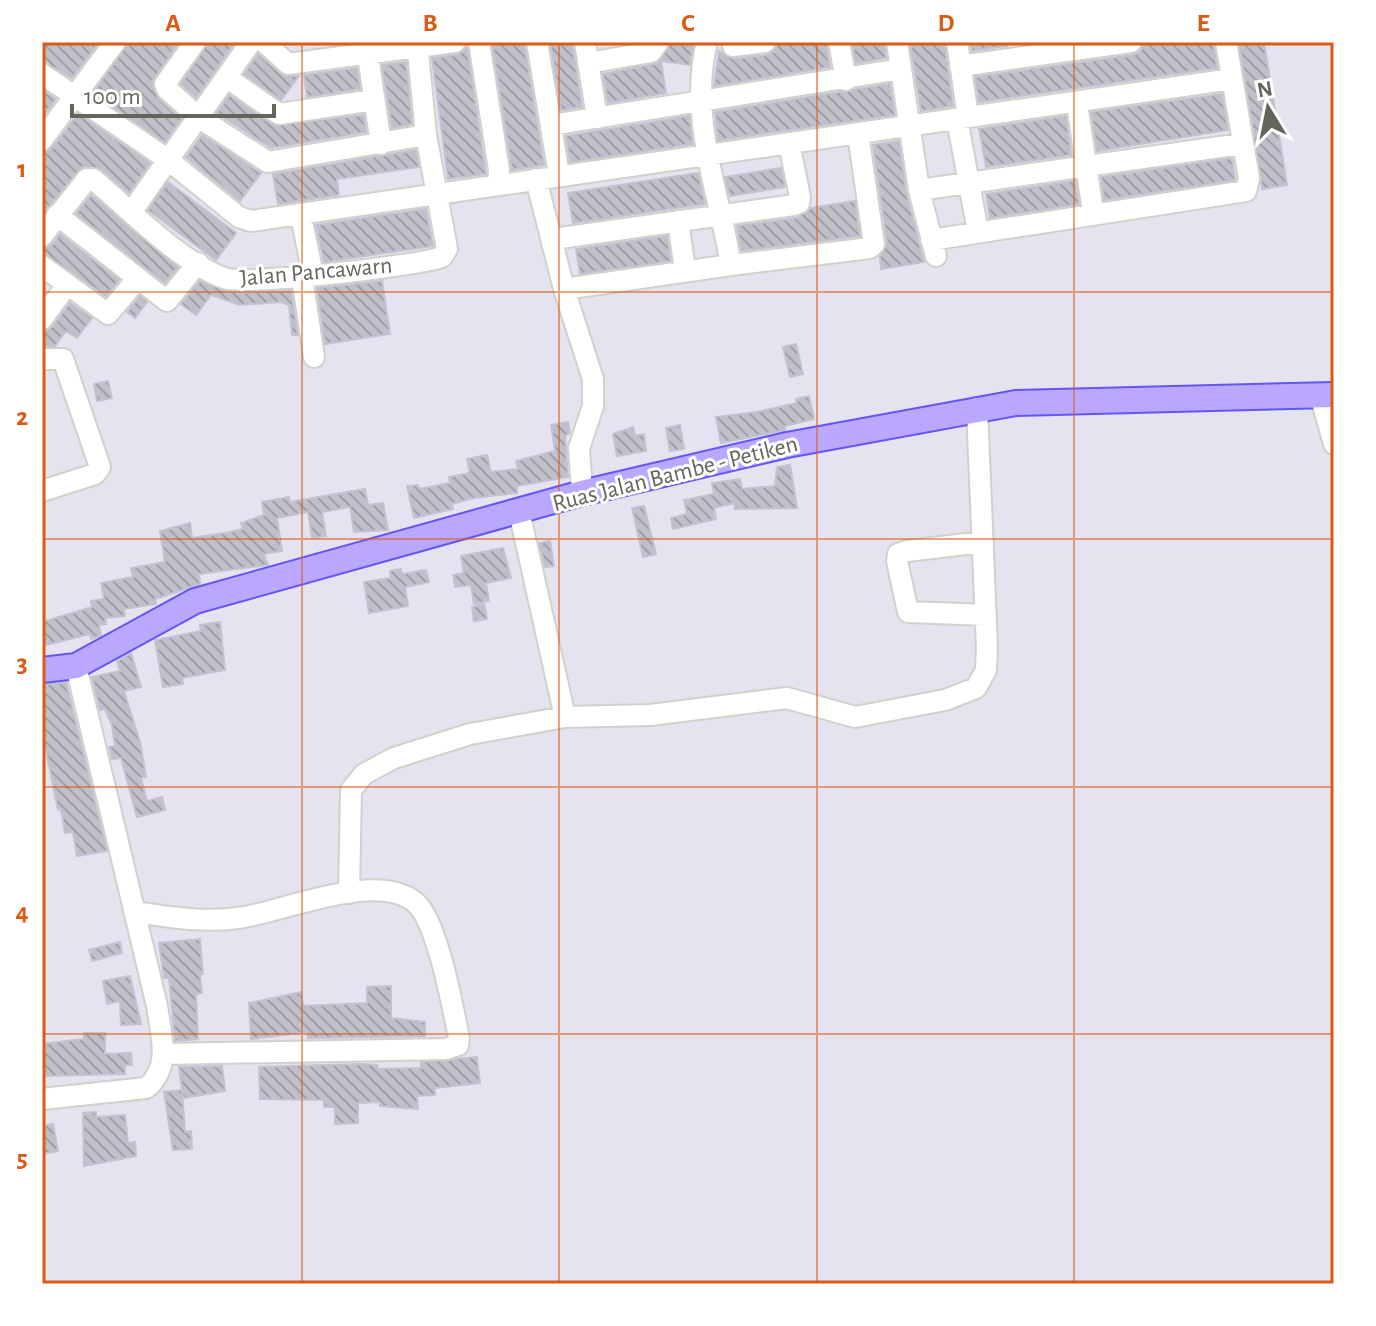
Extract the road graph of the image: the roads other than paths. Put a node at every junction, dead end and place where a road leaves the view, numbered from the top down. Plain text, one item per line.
1 (115, 42) edge
2 (195, 42) edge
3 (251, 42) edge
4 (264, 42) edge
5 (455, 42) edge
6 (479, 42) edge
7 (537, 42) edge
8 (585, 42) edge
9 (658, 42) edge
10 (707, 42) edge
11 (765, 42) edge
12 (839, 42) edge
13 (897, 42) edge
14 (957, 42) edge
15 (1129, 42) edge
16 (1226, 42) edge
17 (417, 45) edge
18 (733, 46) dead end
19 (367, 48) edge
20 (1024, 50) edge
21 (588, 63) junction
22 (960, 66) junction
23 (901, 69) junction
24 (42, 74) edge
25 (226, 77) junction
26 (1232, 79) junction
27 (846, 80) junction
28 (74, 95) junction
29 (374, 100) junction
30 (702, 101) junction
31 (1077, 104) junction
32 (198, 117) junction
33 (597, 118) junction
34 (963, 118) junction
35 (551, 125) junction
36 (908, 127) junction
37 (858, 134) junction
38 (426, 135) junction
39 (42, 140) edge
40 (789, 143) junction
41 (381, 144) junction
42 (1241, 144) junction
43 (707, 155) junction
44 (167, 159) junction
45 (1086, 169) junction
46 (559, 175) junction
47 (536, 179) junction
48 (498, 184) junction
49 (972, 185) junction
50 (919, 190) junction
51 (437, 195) junction
52 (132, 211) junction
53 (1093, 212) junction
54 (723, 213) junction
55 (57, 215) junction
56 (301, 216) junction
57 (678, 221) junction
58 (978, 232) junction
59 (42, 236) edge
60 (553, 239) junction
61 (198, 263) junction
62 (731, 265) junction
63 (42, 266) edge
64 (685, 270) junction
65 (308, 276) junction
66 (138, 278) junction
67 (67, 285) junction
68 (564, 289) junction
69 (42, 319) edge
70 (314, 357) dead end
71 (42, 359) edge
72 (1327, 395) edge
73 (977, 408) junction
74 (1334, 444) edge
75 (42, 491) edge
76 (582, 493) junction
77 (519, 511) junction
78 (983, 542) junction
79 (986, 615) junction
80 (76, 666) junction
81 (42, 670) edge
82 (565, 717) junction
83 (349, 893) junction
84 (134, 912) junction
85 (163, 1054) junction
86 (42, 1099) edge

1 - 28 street
2 - 32 street
3 - 25 street
4 - 19 street
5 - 17 street
6 - 48 street
7 - 35 street
8 - 21 street
9 - 21 street
10 - 30 street
11 - 18 street
12 - 27 street
13 - 23 street
14 - 22 street
15 - 20 street
16 - 26 street
17 - 19 street
17 - 38 street
19 - 29 street
20 - 22 street
21 - 33 street
22 - 34 street
23 - 27 street
23 - 36 street
24 - 28 street
25 - 29 street
25 - 32 street
26 - 31 street
26 - 42 street
27 - 30 street
28 - 39 street
28 - 44 street
29 - 41 street
30 - 33 street
30 - 43 street
31 - 34 street
31 - 45 street
32 - 41 street
32 - 44 street
33 - 35 street
34 - 36 street
34 - 49 street
35 - 46 street
36 - 37 street
36 - 50 street
37 - 40 street
37 - 62 street
38 - 41 street
38 - 51 street
40 - 43 street
40 - 54 street
42 - 45 street
42 - 53 street
43 - 46 street
43 - 54 street
44 - 52 street
44 - 56 street
45 - 49 street
45 - 53 street
46 - 47 street
47 - 48 street
47 - 60 street
48 - 51 street
49 - 50 street
49 - 58 street
50 - 58 street
51 - 56 street
51 - 65 street, Jalan Pancawarn
52 - 55 street, Jalan Pancawarn
52 - 61 street, Jalan Pancawarn
53 - 58 street
54 - 57 street
54 - 62 street
55 - 59 street, Jalan Pancawarn
55 - 66 street
56 - 65 street
57 - 60 street
57 - 64 street
60 - 68 street
61 - 65 street, Jalan Pancawarn
61 - 66 street
62 - 64 street
63 - 67 street
64 - 68 street
65 - 70 street
66 - 67 street
67 - 69 street
68 - 76 street
71 - 75 street
72 - 73 main road, Ruas Jalan Bambe - Petiken
72 - 74 street
73 - 76 main road, Ruas Jalan Bambe - Petiken
73 - 78 street
76 - 77 main road, Ruas Jalan Bambe - Petiken
77 - 80 main road, Ruas Jalan Bambe - Petiken
77 - 82 street
78 - 79 street
78 - 79 street
79 - 82 street
80 - 81 main road, Ruas Jalan Bambe - Petiken
80 - 84 street
82 - 83 street
83 - 84 street
83 - 85 street
84 - 85 street
85 - 86 street

